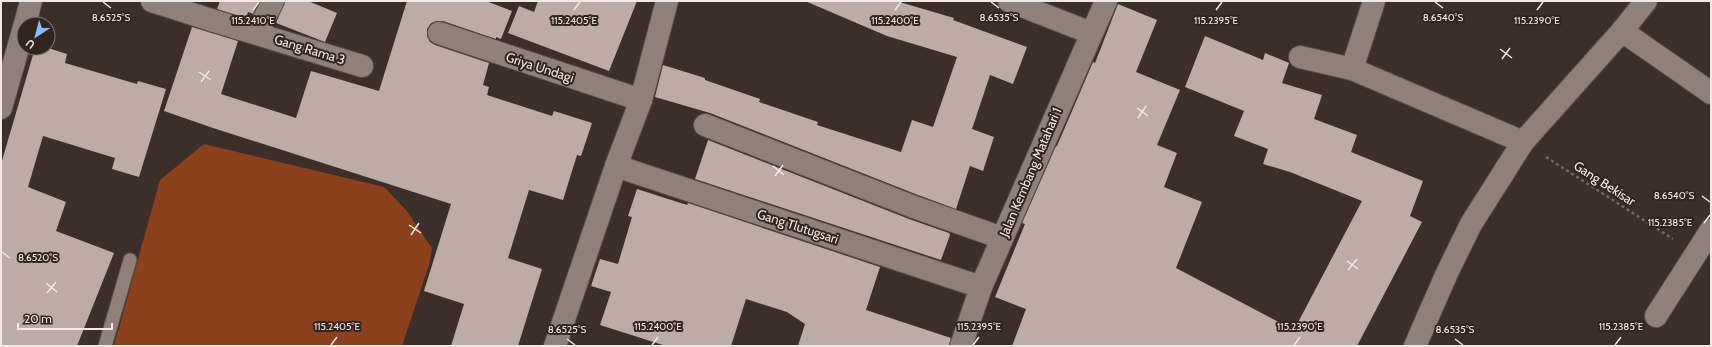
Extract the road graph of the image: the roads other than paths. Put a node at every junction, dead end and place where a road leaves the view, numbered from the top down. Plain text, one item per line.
1 (31, 1) edge
2 (152, 1) edge
3 (273, 1) edge
4 (667, 1) edge
5 (1009, 1) edge
6 (1106, 1) edge
7 (1374, 1) edge
8 (1646, 1) edge
9 (174, 5) edge
10 (27, 16) edge
11 (1622, 32) junction
12 (257, 33) junction
13 (438, 33) dead end
14 (1091, 33) junction
15 (16, 54) edge
16 (1300, 57) dead end
17 (362, 66) dead end
18 (1352, 69) junction
19 (1711, 92) edge
20 (640, 100) junction
21 (1, 108) edge
22 (705, 125) dead end
23 (1524, 142) junction
24 (616, 166) junction
25 (1711, 230) edge
26 (1002, 238) junction
27 (130, 260) dead end
28 (981, 287) junction
29 (1656, 316) dead end
30 (105, 346) edge
31 (555, 346) edge
32 (961, 346) edge
33 (1415, 346) edge

1 - 10 street
2 - 9 street, Gang Rama 3
3 - 12 street, Gang Rama 3
4 - 20 street
5 - 14 street
6 - 14 street, Jalan Kembang Matahari 1
7 - 18 street
8 - 11 street
9 - 12 street, Gang Rama 3
11 - 19 street
11 - 23 street
12 - 17 street, Gang Rama 3
13 - 20 street, Griya Undagi
14 - 26 street, Jalan Kembang Matahari 1
15 - 21 street
16 - 18 street
18 - 23 street
20 - 24 street
22 - 26 street
23 - 33 street
24 - 28 street, Gang Tlutugsari
24 - 31 street
25 - 29 street
26 - 28 street, Jalan Kembang Matahari 1
27 - 30 lane
28 - 32 street, Jalan Kembang Matahari 1

